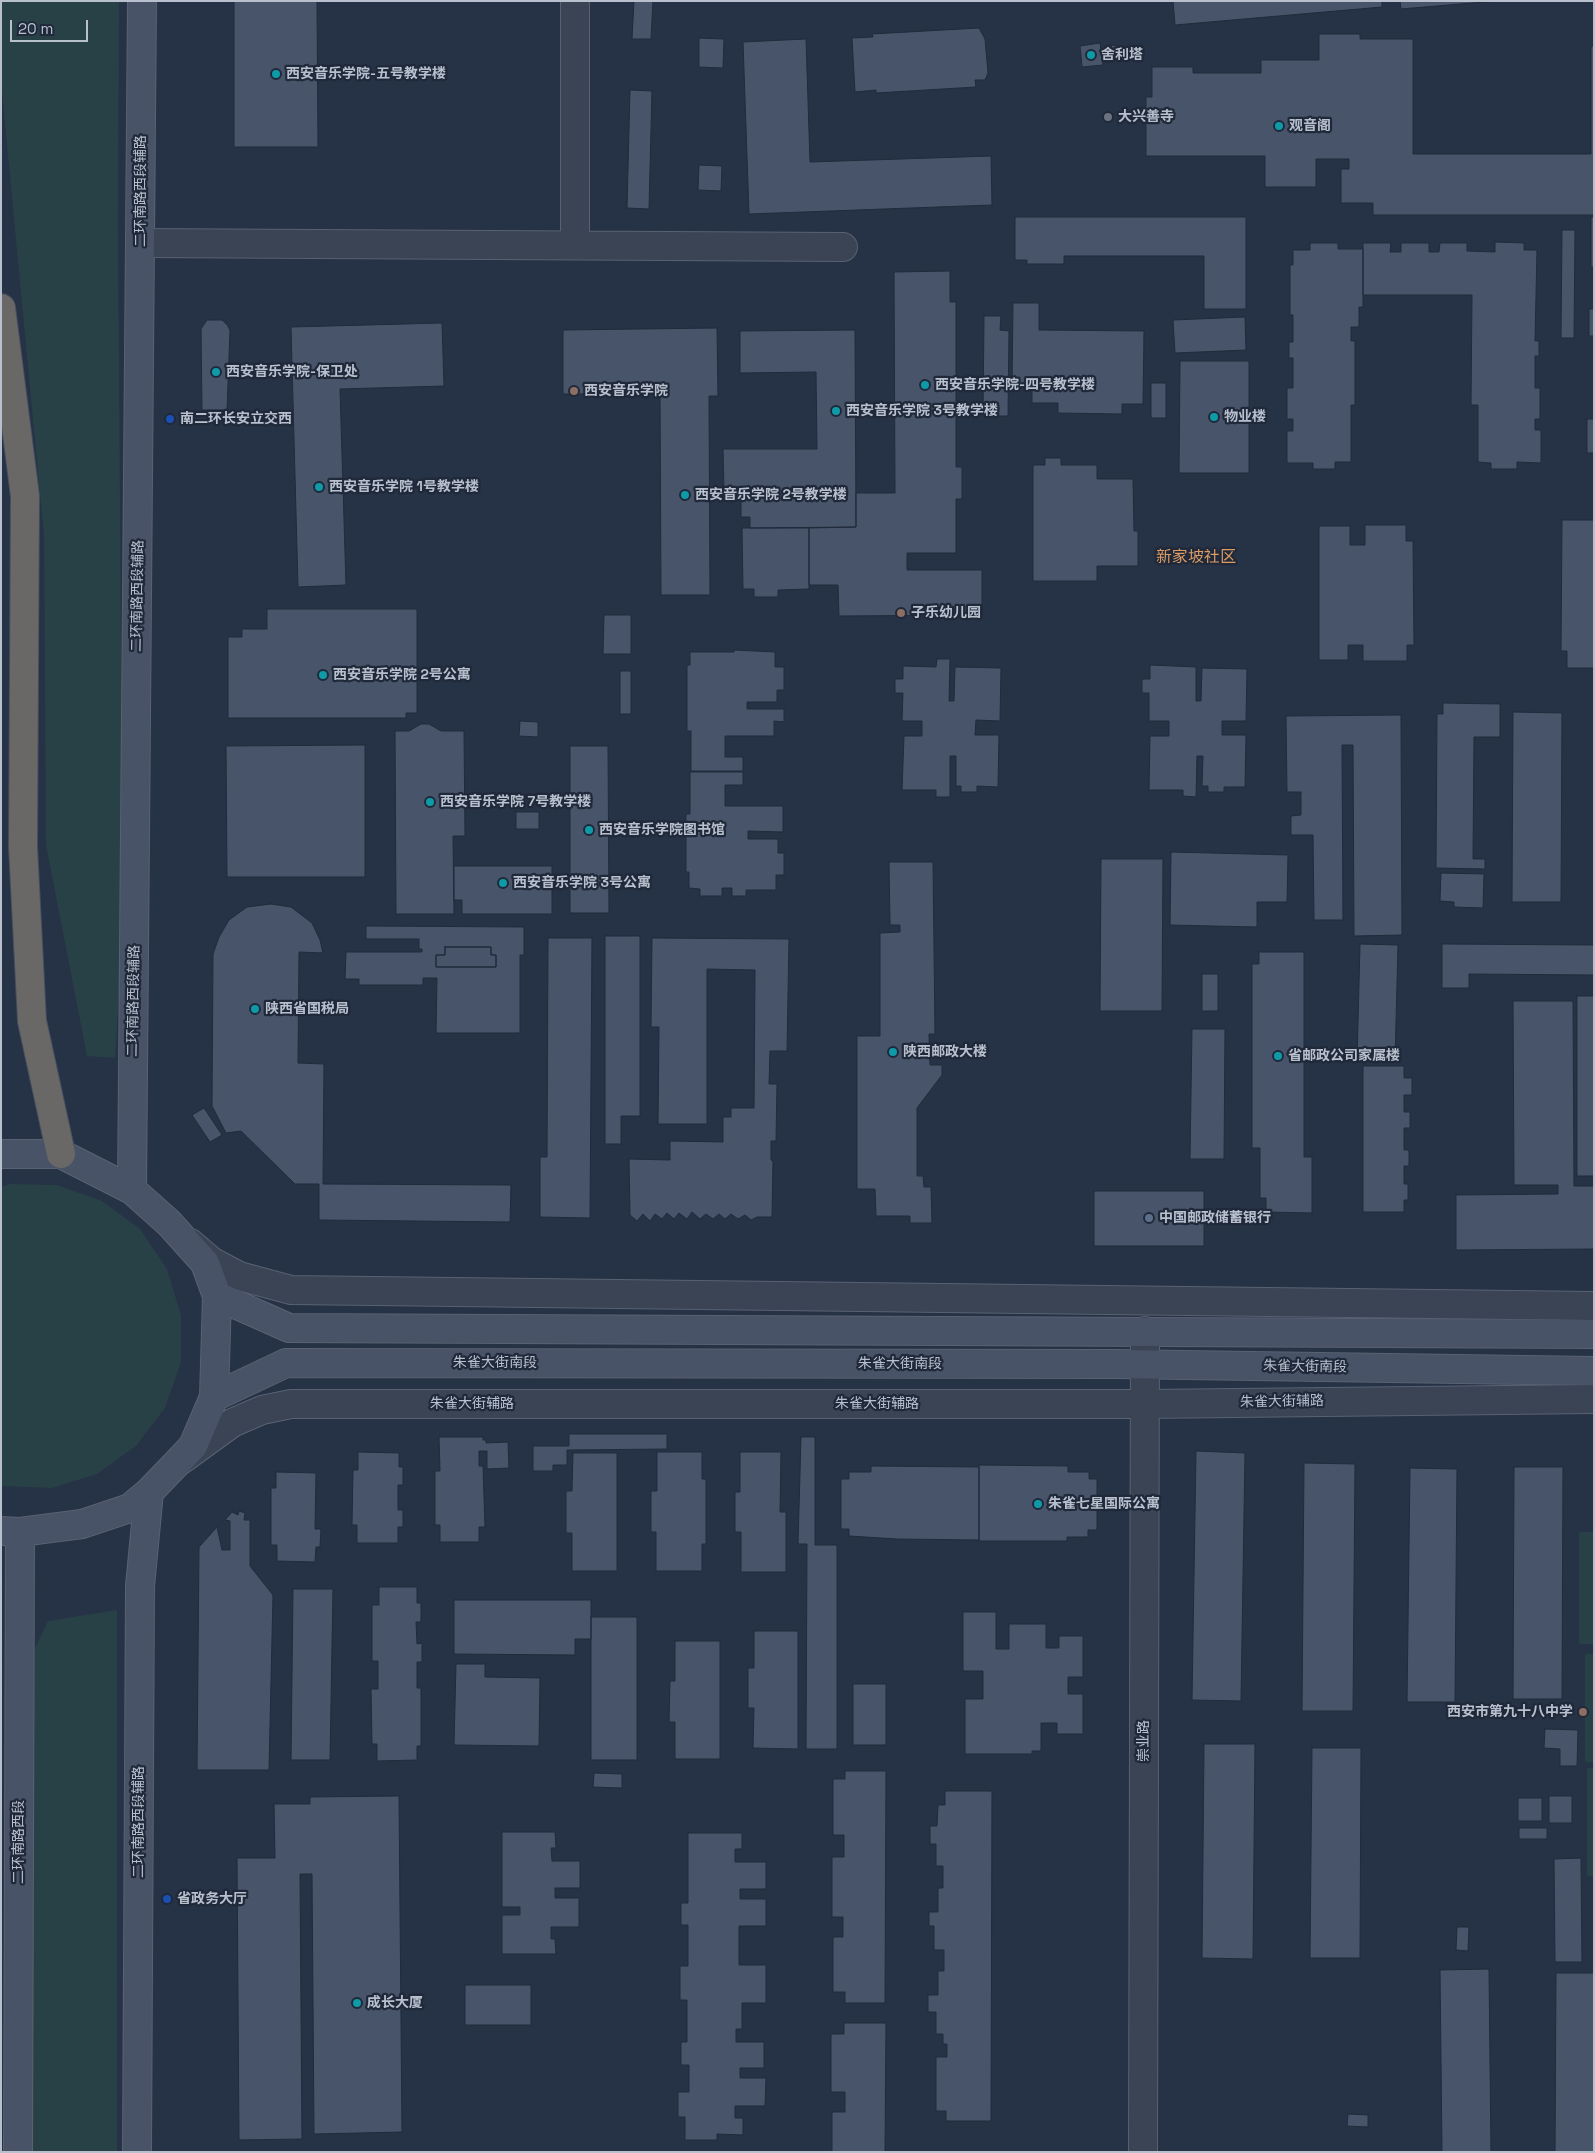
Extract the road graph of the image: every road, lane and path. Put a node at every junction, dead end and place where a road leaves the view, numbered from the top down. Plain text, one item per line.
1 (142, 1) edge
2 (575, 1) edge
3 (141, 243) junction
4 (575, 245) junction
5 (843, 247) dead end
6 (1, 308) edge
7 (1, 1154) edge
8 (61, 1154) junction
9 (132, 1190) junction
10 (181, 1236) junction
11 (217, 1296) junction
12 (1594, 1306) edge
13 (1145, 1331) junction
14 (1594, 1334) edge
15 (1145, 1365) junction
16 (1594, 1371) edge
17 (214, 1397) junction
18 (1594, 1399) edge
19 (1145, 1404) junction
20 (176, 1464) junction
21 (149, 1492) junction
22 (11, 1531) edge
23 (18, 2152) edge
24 (137, 2152) edge
25 (1143, 2152) edge

1 - 3 main road, 二环南路西段辅路
2 - 4 street
3 - 4 street
3 - 9 main road, 二环南路西段辅路
4 - 5 street
6 - 8 highway
7 - 8 main road
8 - 9 main road
9 - 10 main road
10 - 11 main road
10 - 12 street
11 - 13 main road
11 - 17 main road
13 - 14 main road
13 - 15 street, 崇业路
15 - 16 main road, 朱雀大街南段
15 - 17 main road, 朱雀大街南段
15 - 19 street, 崇业路
17 - 20 main road
18 - 19 street, 朱雀大街辅路
19 - 20 street, 朱雀大街辅路
19 - 25 street, 崇业路
20 - 21 main road
21 - 22 main road
21 - 24 main road, 二环南路西段辅路
22 - 23 main road, 二环南路西段

